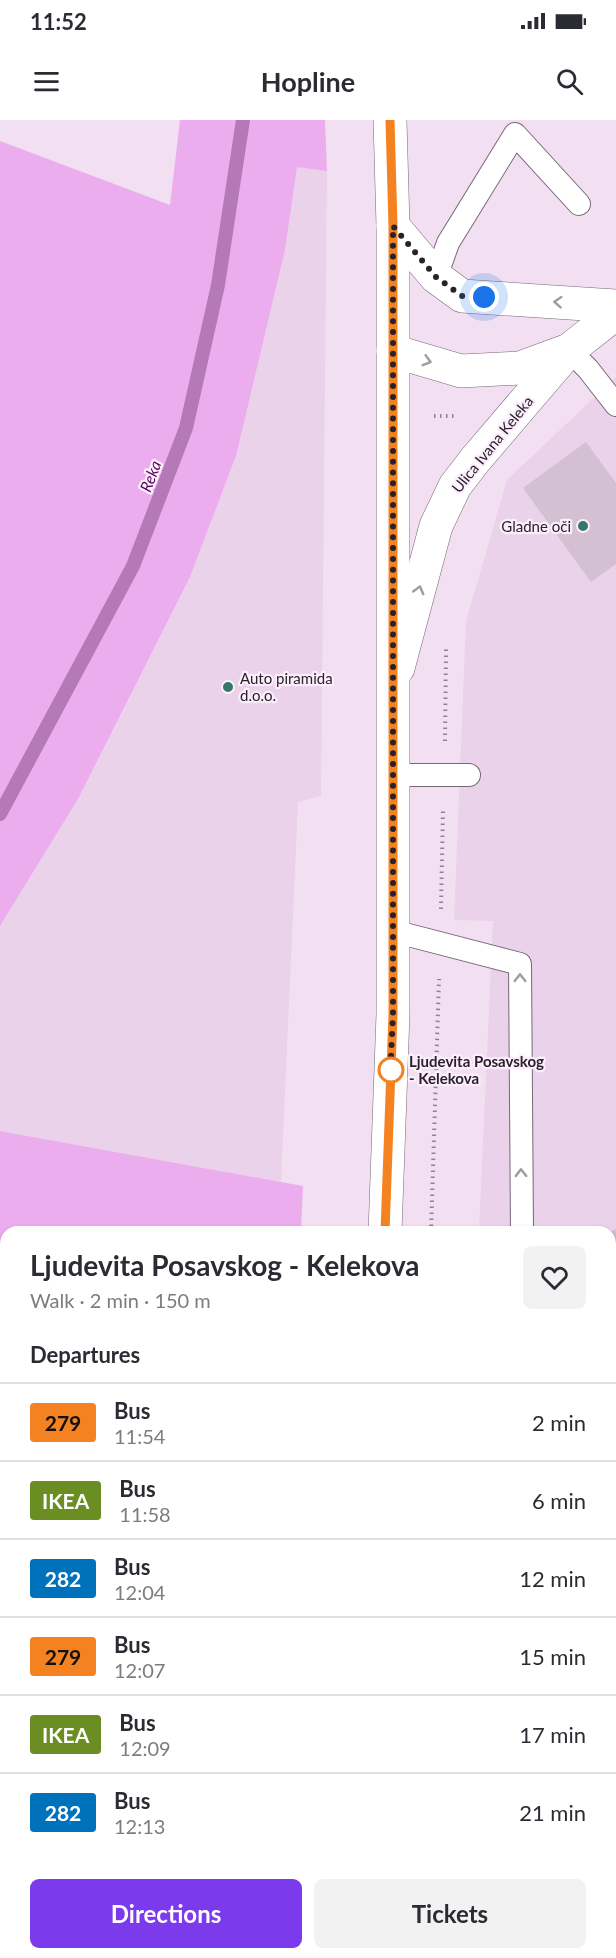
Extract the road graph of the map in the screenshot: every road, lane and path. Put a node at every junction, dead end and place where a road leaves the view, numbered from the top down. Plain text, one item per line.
1 (390, 120) edge
2 (579, 204) dead end
3 (393, 226) junction
4 (436, 277) junction
5 (616, 306) edge
6 (616, 313) edge
7 (569, 350) junction
8 (393, 351) junction
9 (616, 405) edge
10 (433, 416) dead end
11 (457, 416) dead end
12 (446, 645) dead end
13 (393, 687) junction
14 (393, 775) junction
15 (444, 775) junction
16 (470, 775) dead end
17 (393, 931) junction
18 (440, 942) junction
19 (386, 1226) edge
20 (431, 1226) edge
21 (522, 1226) edge

1 - 3 main road
2 - 4 lane
3 - 4 main road
3 - 8 main road
5 -> 4 main road
6 - 7 main road, Ulica Ivana Keleka
8 -> 7 main road, Ulica Ivana Keleka
7 - 9 lane
13 -> 7 main road, Ulica Ivana Keleka
8 - 13 main road
10 - 11 path
12 - 15 path
13 - 14 main road
14 - 15 lane
14 - 17 main road
15 - 16 lane
15 - 18 path
17 - 18 lane
17 - 19 main road
18 - 20 path
21 -> 18 lane

